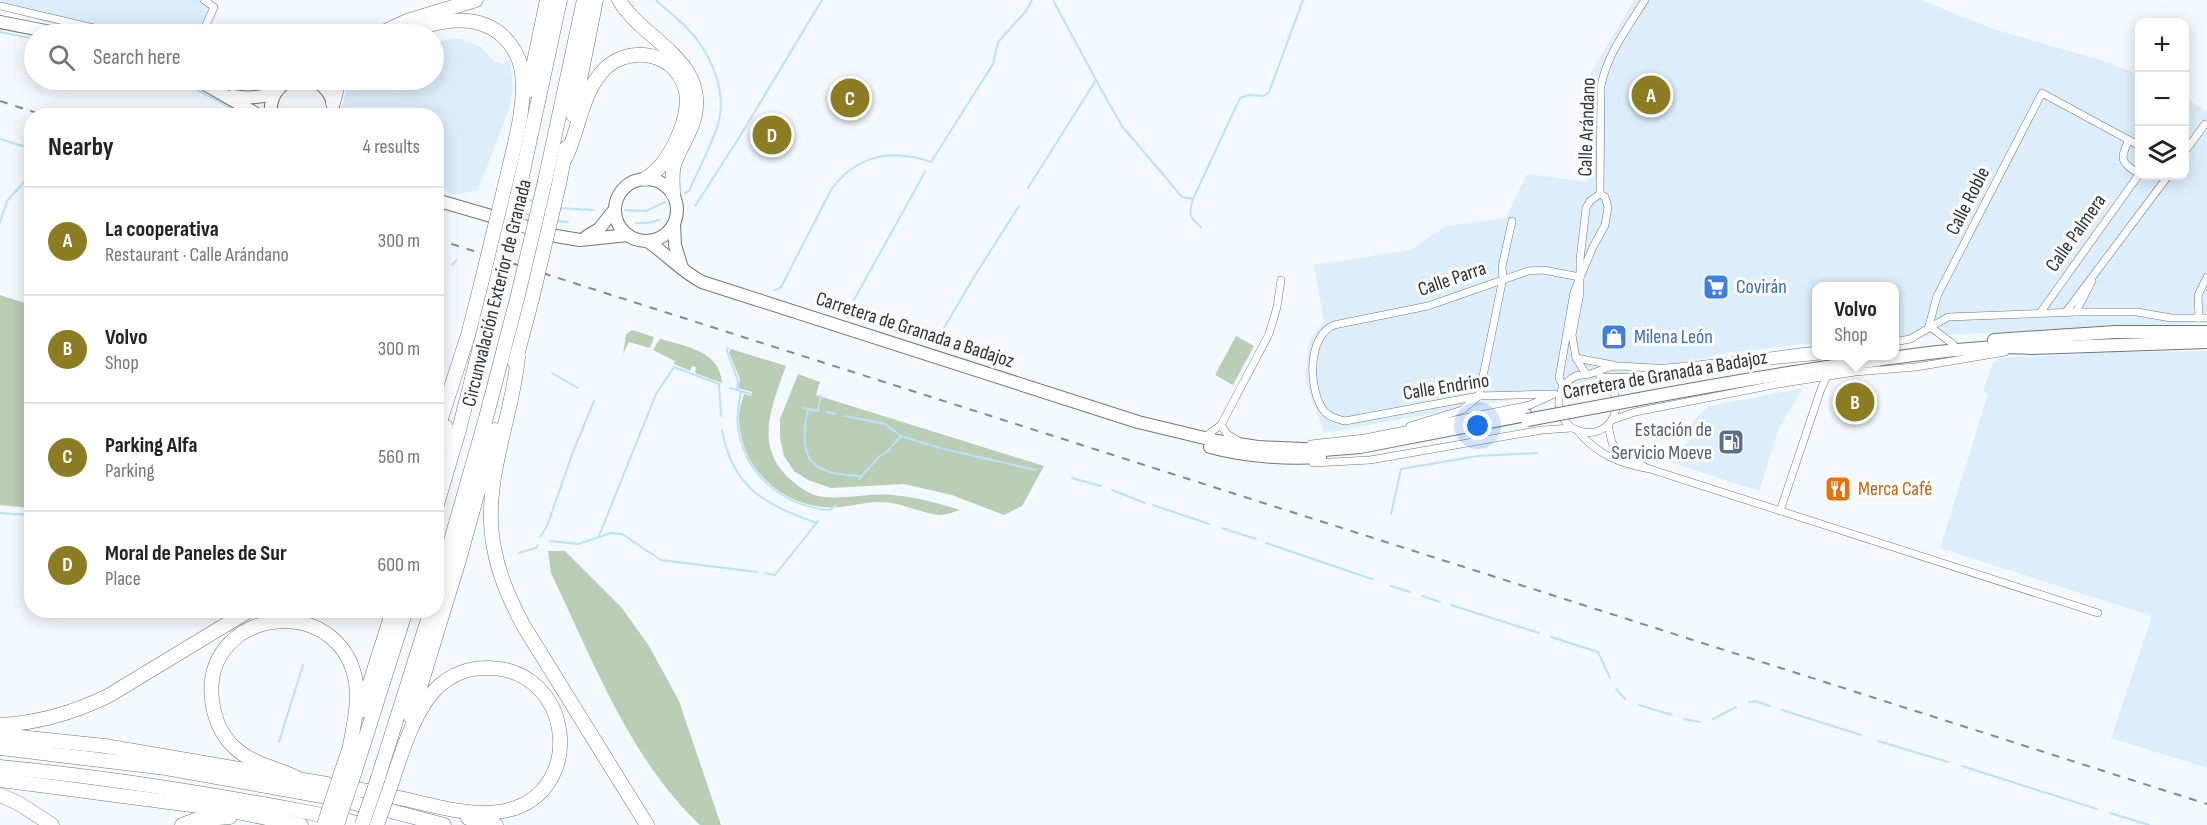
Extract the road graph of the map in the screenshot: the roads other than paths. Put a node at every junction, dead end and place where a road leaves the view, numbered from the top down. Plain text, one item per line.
1 (204, 0) edge
2 (476, 0) edge
3 (547, 0) edge
4 (560, 0) edge
5 (584, 0) edge
6 (596, 0) edge
7 (619, 0) edge
8 (1645, 0) edge
9 (0, 6) edge
10 (0, 22) edge
11 (76, 24) edge
12 (206, 24) edge
13 (401, 24) edge
14 (432, 24) edge
15 (24, 27) edge
16 (217, 90) edge
17 (277, 90) edge
18 (326, 90) edge
19 (337, 90) edge
20 (275, 93) junction
21 (229, 96) junction
22 (248, 108) edge
23 (272, 108) edge
24 (333, 108) edge
25 (333, 108) edge
26 (520, 119) junction
27 (2205, 124) dead end
28 (2129, 140) junction
29 (2135, 144) edge
30 (2189, 146) edge
31 (566, 156) junction
32 (2135, 170) edge
33 (515, 174) junction
34 (645, 179) junction
35 (2135, 179) edge
36 (2165, 180) edge
37 (673, 194) junction
38 (1600, 194) junction
39 (444, 202) edge
40 (615, 209) junction
41 (491, 216) dead end
42 (1512, 221) dead end
43 (674, 223) junction
44 (628, 235) junction
45 (556, 236) dead end
46 (580, 240) junction
47 (647, 241) junction
48 (682, 269) junction
49 (2095, 274) junction
50 (1580, 277) junction
51 (2207, 277) edge
52 (1503, 278) junction
53 (1281, 280) dead end
54 (488, 286) junction
55 (525, 297) junction
56 (2066, 312) junction
57 (2076, 312) junction
58 (2040, 313) junction
59 (2203, 318) edge
60 (1929, 326) junction
61 (2207, 332) edge
62 (468, 335) junction
63 (1899, 341) edge
64 (2207, 342) edge
65 (1953, 344) junction
66 (2032, 348) junction
67 (1899, 349) edge
68 (1812, 351) edge
69 (518, 357) junction
70 (1812, 357) edge
71 (1899, 357) edge
72 (1576, 358) junction
73 (1753, 358) junction
74 (1833, 360) edge
75 (1878, 360) edge
76 (1730, 365) junction
77 (1616, 366) junction
78 (1588, 374) junction
79 (1600, 376) junction
80 (1827, 376) junction
81 (1559, 391) junction
82 (1650, 394) junction
83 (1479, 396) junction
84 (444, 409) edge
85 (1345, 421) joint
86 (1138, 422) junction
87 (1610, 423) junction
88 (1219, 426) junction
89 (1575, 429) junction
90 (444, 431) edge
91 (1400, 431) junction
92 (1202, 439) junction
93 (1221, 442) junction
94 (1300, 445) junction
95 (1288, 454) junction
96 (1270, 457) junction
97 (1650, 469) junction
98 (444, 481) edge
99 (1780, 511) junction
100 (444, 566) edge
101 (444, 609) edge
102 (2097, 613) dead end
103 (237, 618) edge
104 (390, 618) edge
105 (403, 618) edge
106 (429, 618) edge
107 (441, 618) edge
108 (0, 725) edge
109 (0, 735) edge
110 (405, 742) junction
111 (350, 746) junction
112 (0, 748) edge
113 (0, 767) edge
114 (348, 772) junction
115 (297, 777) junction
116 (0, 780) edge
117 (385, 780) junction
118 (0, 795) edge
119 (395, 797) dead end
120 (433, 805) junction
121 (391, 812) dead end
122 (261, 816) junction
123 (320, 820) edge
124 (350, 823) edge
125 (52, 825) edge
126 (182, 825) edge
127 (301, 825) edge
128 (377, 825) edge
129 (444, 825) edge
130 (496, 825) edge
131 (647, 825) edge

1 - 12 street
2 - 13 highway
3 - 26 highway
4 - 33 highway, Circunvalación Exterior de Granada
5 - 55 highway, Circunvalación Exterior de Granada, bridge
6 - 31 highway
7 - 37 highway
8 - 38 street, Calle Arándano
9 - 11 street
10 - 15 highway
14 - 26 highway
16 - 21 highway
17 - 20 highway
18 - 24 highway
19 - 25 highway
20 - 21 highway
20 - 23 highway
21 - 22 highway
26 - 33 highway
27 - 30 street
28 - 29 street
28 - 32 street
28 - 60 street, Calle Roble
31 - 34 highway
31 - 55 highway, bridge
33 - 54 highway, Circunvalación Exterior de Granada, bridge
34 - 37 highway
34 - 40 highway
35 - 58 street, Calle Palmera
36 - 49 street, Calle Palmera
37 - 43 highway
38 - 50 street, Calle Arándano
38 - 50 street, Calle Arándano
39 - 41 highway
40 - 44 highway
40 - 46 highway
42 - 52 street
43 - 47 highway
43 - 48 highway
44 - 46 highway
44 - 47 highway
45 - 46 highway
47 - 48 highway, Carretera de Granada a Badajoz
48 - 86 highway, Carretera de Granada a Badajoz
49 - 56 street, Calle Palmera
49 - 57 street, Calle Palmera
50 - 52 street, Calle Parra
50 - 72 street, Calle Arándano
50 - 81 street, Calle Arándano
51 - 59 street
52 - 83 street
52 - 85 street, Calle Parra
53 - 88 street
54 - 62 highway
54 - 98 highway, Circunvalación Exterior de Granada
55 - 69 highway
55 - 100 highway, Circunvalación Exterior de Granada
56 - 57 street
56 - 58 street
57 - 59 street
58 - 60 street
60 - 63 street
60 - 65 street
61 - 65 highway
62 - 84 highway
62 - 90 highway
64 - 66 highway, Carretera de Granada a Badajoz
65 - 67 highway
66 - 71 highway, Carretera de Granada a Badajoz
66 - 80 street
68 - 73 street
69 - 101 highway
69 - 131 highway
70 - 76 street
72 - 77 street
72 - 78 street, Calle Arándano
73 - 76 street
73 - 77 street
74 - 82 highway, Carretera de Granada a Badajoz
75 - 82 highway, Carretera de Granada a Badajoz
76 - 79 street
77 - 78 street
78 - 79 street
78 - 81 street
79 - 87 street
80 - 87 street
80 - 99 street
81 - 83 street, Calle Endrino
81 - 89 street
81 - 91 street
82 - 95 highway, Carretera de Granada a Badajoz
83 - 85 street, Calle Endrino
83 - 91 street
86 - 92 highway, Carretera de Granada a Badajoz
86 - 96 highway, Carretera de Granada a Badajoz
87 - 89 street
87 - 97 street
88 - 92 street
88 - 93 street
88 - 94 street
89 - 95 street
89 - 97 street
91 - 94 street
92 - 93 highway, Carretera de Granada a Badajoz
93 - 95 highway, Carretera de Granada a Badajoz
93 - 96 highway
94 - 95 street
95 - 96 highway, Carretera de Granada a Badajoz
97 - 99 street
99 - 102 street
103 - 108 highway
104 - 111 highway
105 - 114 highway
106 - 117 highway
107 - 110 highway
109 - 115 highway
110 - 117 highway
110 - 120 highway
111 - 114 highway
111 - 115 highway
112 - 115 highway
113 - 123 highway
114 - 123 highway, bridge
114 - 124 highway, bridge
116 - 122 highway
117 - 124 highway, bridge
117 - 128 highway, bridge
118 - 125 highway
119 - 120 highway
120 - 130 highway
121 - 129 highway
122 - 126 highway
122 - 127 highway

